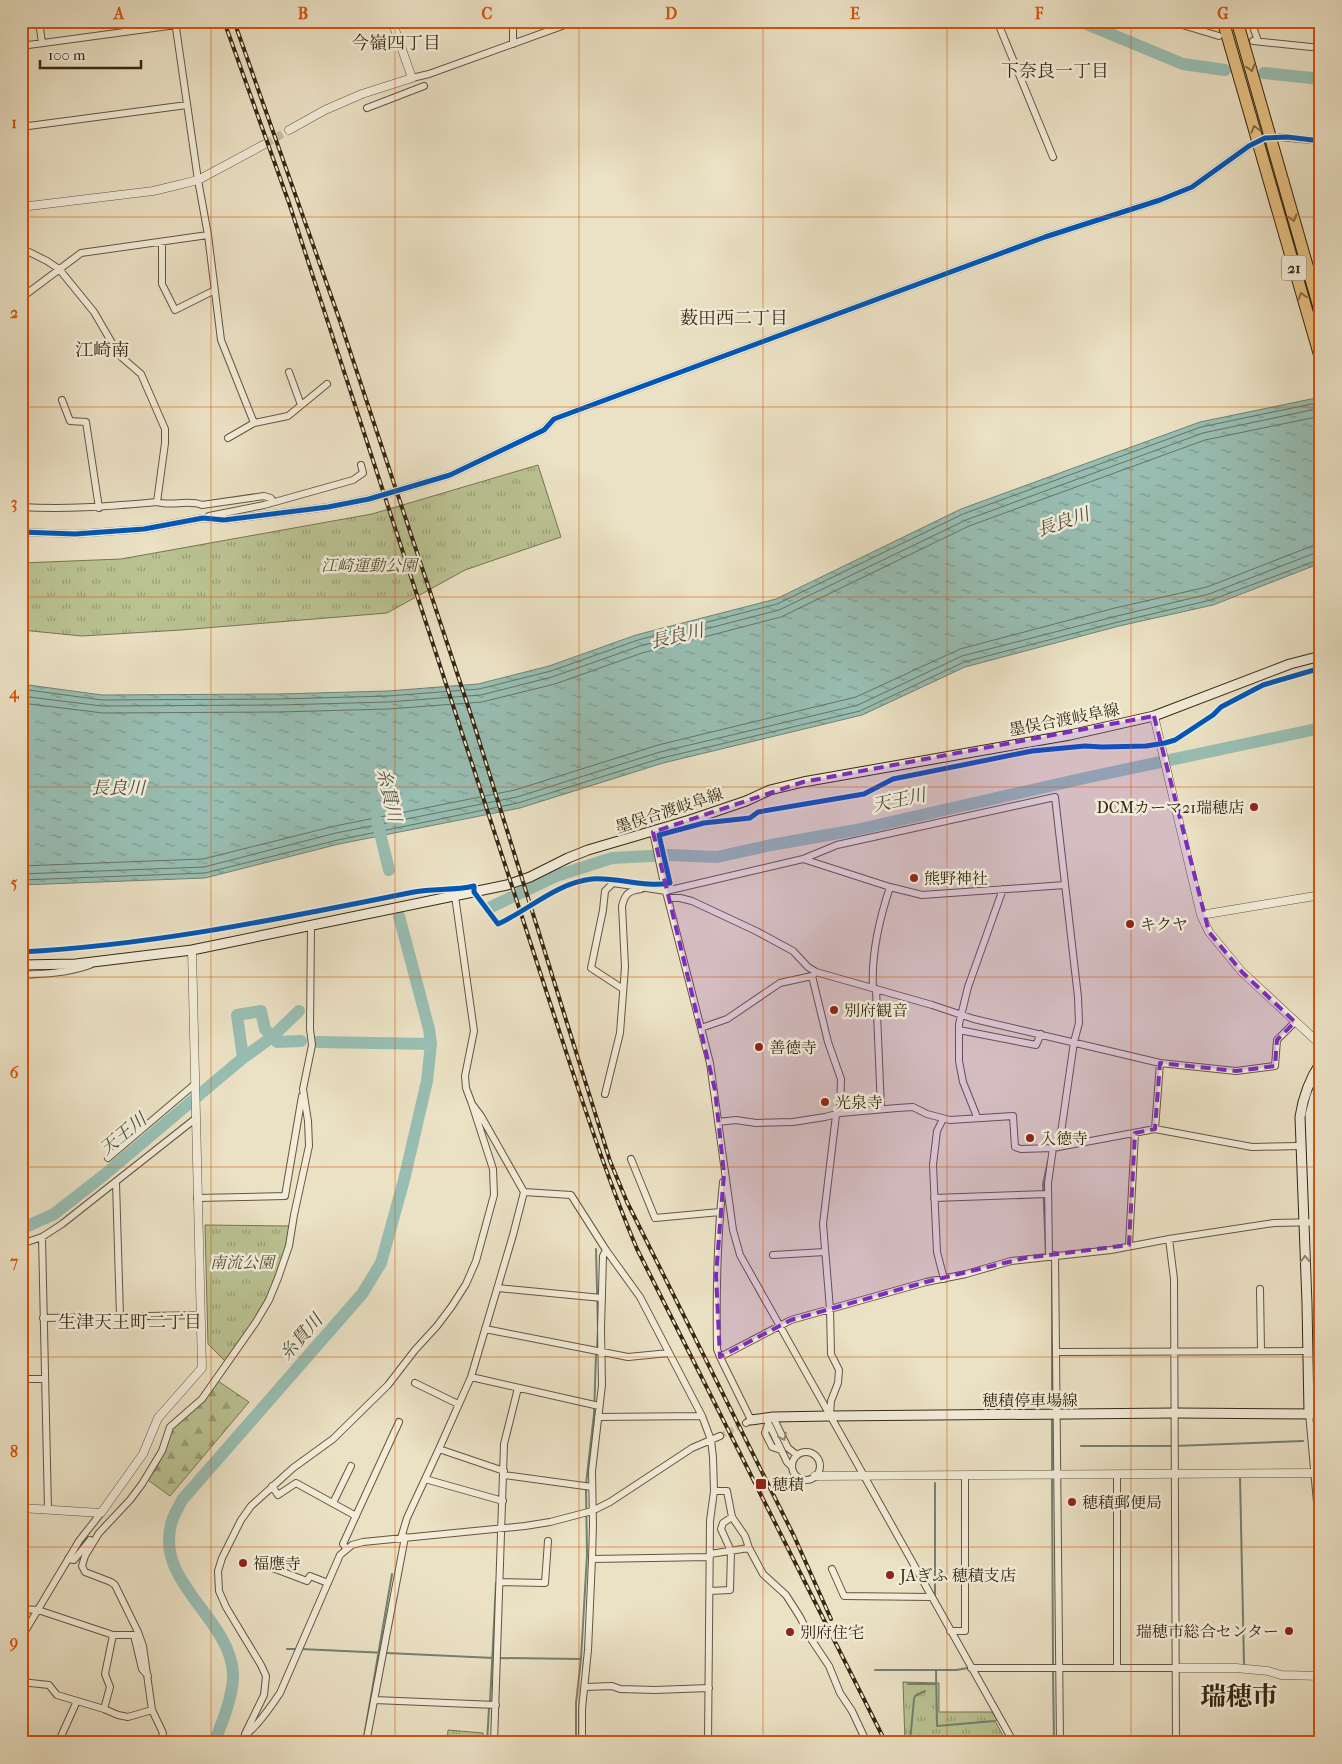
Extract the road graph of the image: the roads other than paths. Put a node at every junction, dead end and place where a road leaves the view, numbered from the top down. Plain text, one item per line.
1 (39, 21) edge
2 (392, 21) edge
3 (513, 21) edge
4 (576, 21) edge
5 (999, 21) edge
6 (1169, 21) edge
7 (1223, 21) edge
8 (1237, 21) edge
9 (1252, 21) edge
10 (175, 23) edge
11 (1193, 25) edge
12 (1219, 36) dead end
13 (42, 43) junction
14 (513, 44) junction
15 (21, 46) edge
16 (1321, 48) edge
17 (412, 78) junction
18 (424, 86) dead end
19 (187, 105) junction
20 (367, 108) dead end
21 (21, 126) edge
22 (289, 130) tunnel mouth
23 (1280, 137) dead end
24 (1321, 141) edge
25 (264, 144) tunnel mouth
26 (1249, 146) dead end
27 (1053, 157) dead end
28 (198, 180) junction
29 (21, 207) edge
30 (21, 231) edge
31 (208, 235) junction
32 (162, 242) junction
33 (22, 250) edge
34 (59, 270) junction
35 (216, 290) junction
36 (21, 298) edge
37 (1321, 314) edge
38 (1321, 360) edge
39 (289, 372) dead end
40 (327, 384) dead end
41 (62, 400) dead end
42 (301, 405) junction
43 (254, 424) junction
44 (228, 438) dead end
45 (361, 465) dead end
46 (157, 502) junction
47 (273, 502) junction
48 (21, 507) edge
49 (99, 508) junction
50 (202, 518) junction
51 (21, 532) edge
52 (1321, 656) edge
53 (1155, 720) junction
54 (653, 834) junction
55 (803, 859) junction
56 (1065, 885) junction
57 (890, 887) junction
58 (647, 888) junction
59 (1003, 889) junction
60 (667, 894) junction
61 (1321, 894) edge
62 (455, 896) junction
63 (1201, 915) junction
64 (311, 926) junction
65 (192, 950) junction
66 (100, 962) junction
67 (21, 964) edge
68 (814, 974) junction
69 (21, 975) edge
70 (623, 989) junction
71 (874, 989) junction
72 (960, 1014) junction
73 (1295, 1022) junction
74 (701, 1028) junction
75 (959, 1030) junction
76 (1041, 1034) junction
77 (1074, 1042) junction
78 (1321, 1045) edge
79 (1321, 1062) edge
80 (1160, 1063) junction
81 (1321, 1082) edge
82 (195, 1088) junction
83 (303, 1090) junction
84 (605, 1094) dead end
85 (472, 1104) junction
86 (881, 1109) junction
87 (838, 1114) junction
88 (195, 1117) junction
89 (978, 1118) junction
90 (943, 1119) junction
91 (718, 1122) junction
92 (1155, 1129) junction
93 (1135, 1133) junction
94 (1300, 1146) junction
95 (1056, 1148) junction
96 (108, 1158) dead end
97 (631, 1159) dead end
98 (724, 1174) junction
99 (116, 1182) junction
100 (524, 1192) junction
101 (1048, 1194) junction
102 (197, 1198) junction
103 (934, 1198) junction
104 (720, 1212) junction
105 (1303, 1222) junction
106 (1318, 1222) edge
107 (42, 1237) junction
108 (1169, 1239) junction
109 (21, 1244) edge
110 (1129, 1245) junction
111 (606, 1250) junction
112 (825, 1252) junction
113 (773, 1255) dead end
114 (1052, 1256) junction
115 (944, 1279) junction
116 (498, 1288) junction
117 (1260, 1289) dead end
118 (602, 1298) junction
119 (1319, 1305) edge
120 (830, 1309) junction
121 (201, 1315) junction
122 (120, 1316) junction
123 (43, 1318) junction
124 (780, 1326) junction
125 (485, 1329) junction
126 (1319, 1346) edge
127 (602, 1351) junction
128 (1174, 1351) junction
129 (1261, 1351) junction
130 (1308, 1351) junction
131 (1056, 1352) junction
132 (669, 1353) junction
133 (720, 1357) junction
134 (471, 1377) junction
135 (21, 1379) edge
136 (45, 1379) junction
137 (415, 1383) dead end
138 (518, 1388) junction
139 (458, 1404) junction
140 (599, 1406) junction
141 (1175, 1413) junction
142 (1309, 1413) junction
143 (1320, 1414) edge
144 (1052, 1415) junction
145 (702, 1416) junction
146 (830, 1416) junction
147 (598, 1417) junction
148 (769, 1419) junction
149 (399, 1422) dead end
150 (749, 1422) joint
151 (720, 1436) tunnel mouth
152 (1321, 1436) edge
153 (710, 1440) junction
154 (439, 1449) junction
155 (797, 1455) junction
156 (351, 1466) dead end
157 (792, 1467) junction
158 (504, 1473) junction
159 (1317, 1473) edge
160 (1117, 1474) junction
161 (1175, 1474) junction
162 (1056, 1475) junction
163 (815, 1476) junction
164 (965, 1476) junction
165 (864, 1477) junction
166 (425, 1479) junction
167 (272, 1486) junction
168 (592, 1487) junction
169 (714, 1491) junction
170 (503, 1502) junction
171 (333, 1503) junction
172 (21, 1508) edge
173 (48, 1509) junction
174 (592, 1511) junction
175 (101, 1513) junction
176 (356, 1516) junction
177 (732, 1517) junction
178 (502, 1528) junction
179 (99, 1533) junction
180 (403, 1538) junction
181 (548, 1541) dead end
182 (1321, 1547) edge
183 (346, 1548) junction
184 (749, 1548) junction
185 (731, 1551) junction
186 (710, 1555) junction
187 (68, 1559) junction
188 (592, 1559) junction
189 (262, 1564) dead end
190 (832, 1569) dead end
191 (500, 1582) junction
192 (328, 1583) junction
193 (710, 1591) junction
194 (931, 1598) junction
195 (21, 1609) edge
196 (38, 1610) junction
197 (950, 1631) junction
198 (113, 1635) junction
199 (21, 1638) edge
200 (971, 1668) junction
201 (1058, 1668) junction
202 (1117, 1668) junction
203 (1176, 1668) junction
204 (148, 1676) junction
205 (1321, 1676) edge
206 (21, 1682) edge
207 (585, 1687) junction
208 (709, 1688) junction
209 (374, 1700) junction
210 (77, 1701) junction
211 (496, 1705) junction
212 (104, 1709) junction
213 (152, 1710) junction
214 (245, 1734) junction
215 (58, 1743) edge
216 (160, 1743) edge
217 (240, 1743) edge
218 (366, 1743) edge
219 (494, 1743) edge
220 (582, 1743) edge
221 (708, 1743) edge
222 (867, 1743) edge
223 (1014, 1743) edge
224 (1060, 1743) edge
225 (1176, 1743) edge

1 - 13 street
2 - 17 street
3 - 14 street
4 - 14 street
5 - 27 street
6 - 11 street
38 -> 7 highway, 21
8 -> 37 highway, 21
9 - 16 street
10 - 13 street
10 - 19 street
11 - 12 street
13 - 15 street
14 - 17 street
17 - 22 street
18 - 20 street
19 - 21 street
19 - 28 street
23 - 24 street
25 - 28 street
26 - 50 street
28 - 29 street
28 - 31 street
30 - 33 street
31 - 32 street
31 - 35 street
32 - 34 street
32 - 35 street
33 - 34 street
34 - 36 street
34 - 46 street
35 - 43 street
39 - 42 street
40 - 42 street
41 - 49 street
42 - 43 street
43 - 44 street
45 - 47 street
46 - 47 street
46 - 49 street
47 - 50 street
48 - 49 street
50 - 51 street
52 - 53 main road, 墨俣合渡岐阜線
53 - 54 main road, 墨俣合渡岐阜線
53 - 63 street
54 - 60 street
54 - 62 main road, 墨俣合渡岐阜線
55 - 56 street
55 - 57 street
55 - 60 street
56 - 59 street
56 - 77 street
57 - 59 street
57 - 71 street
58 - 60 street
58 - 70 street
58 - 70 street
59 - 72 street
60 - 68 street
60 - 74 street
61 - 63 street
62 - 64 main road, 墨俣合渡岐阜線
62 - 85 street
63 - 73 street
64 - 65 main road, 墨俣合渡岐阜線
64 - 83 street
65 - 66 main road, 墨俣合渡岐阜線
65 - 82 street
66 - 67 main road, 墨俣合渡岐阜線
66 - 69 street
68 - 71 street
68 - 74 street
68 - 87 street
70 - 84 street
71 - 72 street
71 - 86 street
72 - 75 street
72 - 76 street
73 - 78 street
73 - 80 street
74 - 91 street
75 - 76 street
75 - 89 street
76 - 77 street
77 - 80 street
77 - 95 street
79 - 94 main road
80 - 92 street
81 - 106 main road
82 - 88 street
82 - 96 street
83 - 102 street
83 - 179 street
85 - 100 street
85 - 167 street
86 - 87 street
86 - 90 street
87 - 91 street
87 - 112 street
88 - 99 street
88 - 102 street
89 - 90 street
89 - 95 street
90 - 103 street
91 - 98 street
92 - 93 street
92 - 94 street
93 - 95 street
93 - 110 street
94 - 105 main road
95 - 101 street
97 - 104 street
98 - 104 street
98 - 124 street
99 - 107 street
99 - 122 street
100 - 111 street
100 - 116 street
101 - 103 street
101 - 114 street
102 - 121 street
103 - 115 street
104 - 133 street
105 - 106 street
105 - 108 street
130 -> 105 main road
106 - 119 main road
107 - 109 street
107 - 123 street
108 - 110 street
108 - 128 street
110 - 114 street
111 - 118 street
111 - 132 street
112 - 113 street
112 - 120 street
114 - 115 street
114 - 131 street
115 - 120 street
116 - 118 street
116 - 125 street
117 - 129 street
118 - 127 street
119 - 126 main road
120 - 124 street
120 - 146 street
121 - 122 street
121 - 175 street
122 - 123 street
123 - 136 street
124 - 133 street
124 - 146 street
125 - 127 street
125 - 134 street
126 - 143 main road
127 - 132 street
127 - 140 street
128 - 129 street
128 - 131 street
128 - 141 street
129 - 130 street
130 - 142 main road
131 - 144 street
132 - 145 street
133 - 150 street
134 - 138 street
134 - 139 street
135 - 136 street
136 - 173 street
137 - 139 street
138 - 140 street
138 - 158 street
139 - 154 street
140 - 147 street
141 - 142 main road, 穂積停車場線
141 - 144 main road, 穂積停車場線
141 - 161 street
142 - 143 main road, 穂積停車場線
142 - 159 street
143 - 152 street
144 - 146 main road, 穂積停車場線
144 - 162 street
145 - 147 street
145 - 153 street
146 - 148 main road, 穂積停車場線
146 - 165 street
147 - 168 street
148 - 150 main road, 穂積停車場線
148 -> 155 street
148 - 157 street
149 - 176 street
151 - 153 street
153 - 169 street
153 - 174 street
154 - 158 street
154 - 166 street
155 - 157 street
155 - 163 street
156 - 171 street
157 - 163 street
158 - 168 street
158 - 170 street
159 - 161 street
159 - 182 street
160 - 161 street
160 - 162 street
160 - 202 street
161 - 203 street
162 - 164 street
162 - 201 street
163 - 165 street
164 - 165 street
164 - 197 street
165 - 194 street
166 - 170 street
166 - 180 street
167 - 171 street
167 - 214 street
168 - 174 street
169 - 177 street
169 - 186 street
170 - 178 street
171 - 176 street
172 - 173 street
173 - 175 street
174 - 178 street
174 - 188 street
175 - 187 street
176 - 183 street
177 - 184 street
177 - 185 street
178 - 180 street
178 - 191 street
179 - 187 street
179 - 204 street
180 - 183 street
180 - 209 street
181 - 191 street
183 - 192 street
184 - 185 street
184 - 222 street
185 - 186 street
185 - 193 street
186 - 188 street
186 - 193 street
187 - 196 street
188 - 207 street
189 - 192 street
190 - 194 street
191 - 211 street
192 - 214 street
193 - 208 street
194 - 197 street
195 - 196 street
196 - 198 street
196 - 199 street
197 - 200 street
198 - 204 street
198 - 212 street
200 - 201 street
200 - 223 street
201 - 202 street
201 - 224 street
202 - 203 street
203 - 205 street
203 - 225 street
204 - 213 street
206 - 210 street
207 - 208 street
207 - 220 street
208 - 221 street
209 - 211 street
209 - 218 street
210 - 212 street
210 - 215 street
211 - 219 street
212 - 213 street
213 - 216 street
214 - 217 street

